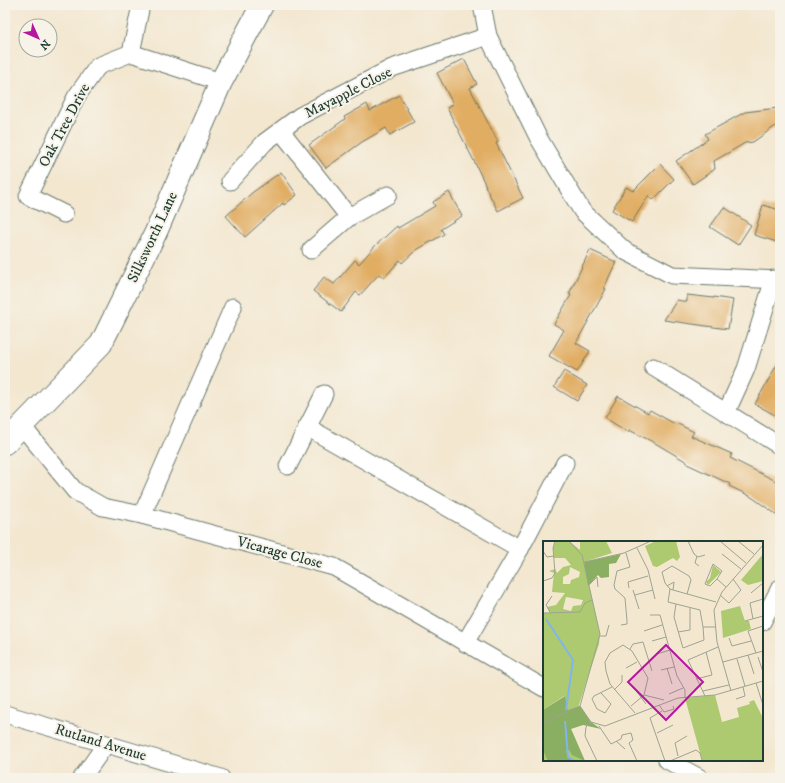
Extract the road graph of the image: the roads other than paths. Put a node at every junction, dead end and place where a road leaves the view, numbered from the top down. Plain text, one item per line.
1 (141, 5) edge
2 (262, 5) edge
3 (482, 5) edge
4 (488, 36) junction
5 (131, 53) junction
6 (222, 82) junction
7 (281, 130) junction
8 (230, 181) dead end
9 (388, 195) dead end
10 (64, 214) dead end
11 (350, 217) junction
12 (311, 250) dead end
13 (777, 279) edge
14 (233, 307) dead end
15 (653, 367) dead end
16 (324, 394) dead end
17 (726, 413) junction
18 (22, 426) junction
19 (307, 428) junction
20 (5, 443) edge
21 (780, 446) edge
22 (565, 463) dead end
23 (288, 466) dead end
24 (142, 515) junction
25 (520, 549) junction
26 (780, 588) edge
27 (763, 620) edge
28 (465, 643) junction
29 (543, 687) edge
30 (5, 714) edge
31 (106, 744) junction
32 (670, 761) edge
33 (692, 770) edge
34 (82, 778) edge
35 (221, 778) edge

1 - 5 street
2 - 6 street, Silksworth Lane
3 - 4 street
4 - 7 street, Mayapple Close
4 - 13 street
5 - 6 street
5 - 10 street, Oak Tree Drive
6 - 18 street, Silksworth Lane
7 - 8 street, Mayapple Close
7 - 11 street
9 - 11 street
11 - 12 street
13 - 17 street
14 - 24 street
15 - 17 street
16 - 19 street
17 - 21 street
18 - 20 street, Silksworth Lane
18 - 24 street, Vicarage Close
19 - 23 street
19 - 25 street
22 - 25 street
24 - 28 street, Vicarage Close
25 - 28 street
26 - 27 street
28 - 29 street, Vicarage Close
30 - 31 street, Rutland Avenue
31 - 34 street
31 - 35 street, Rutland Avenue
32 - 33 street

